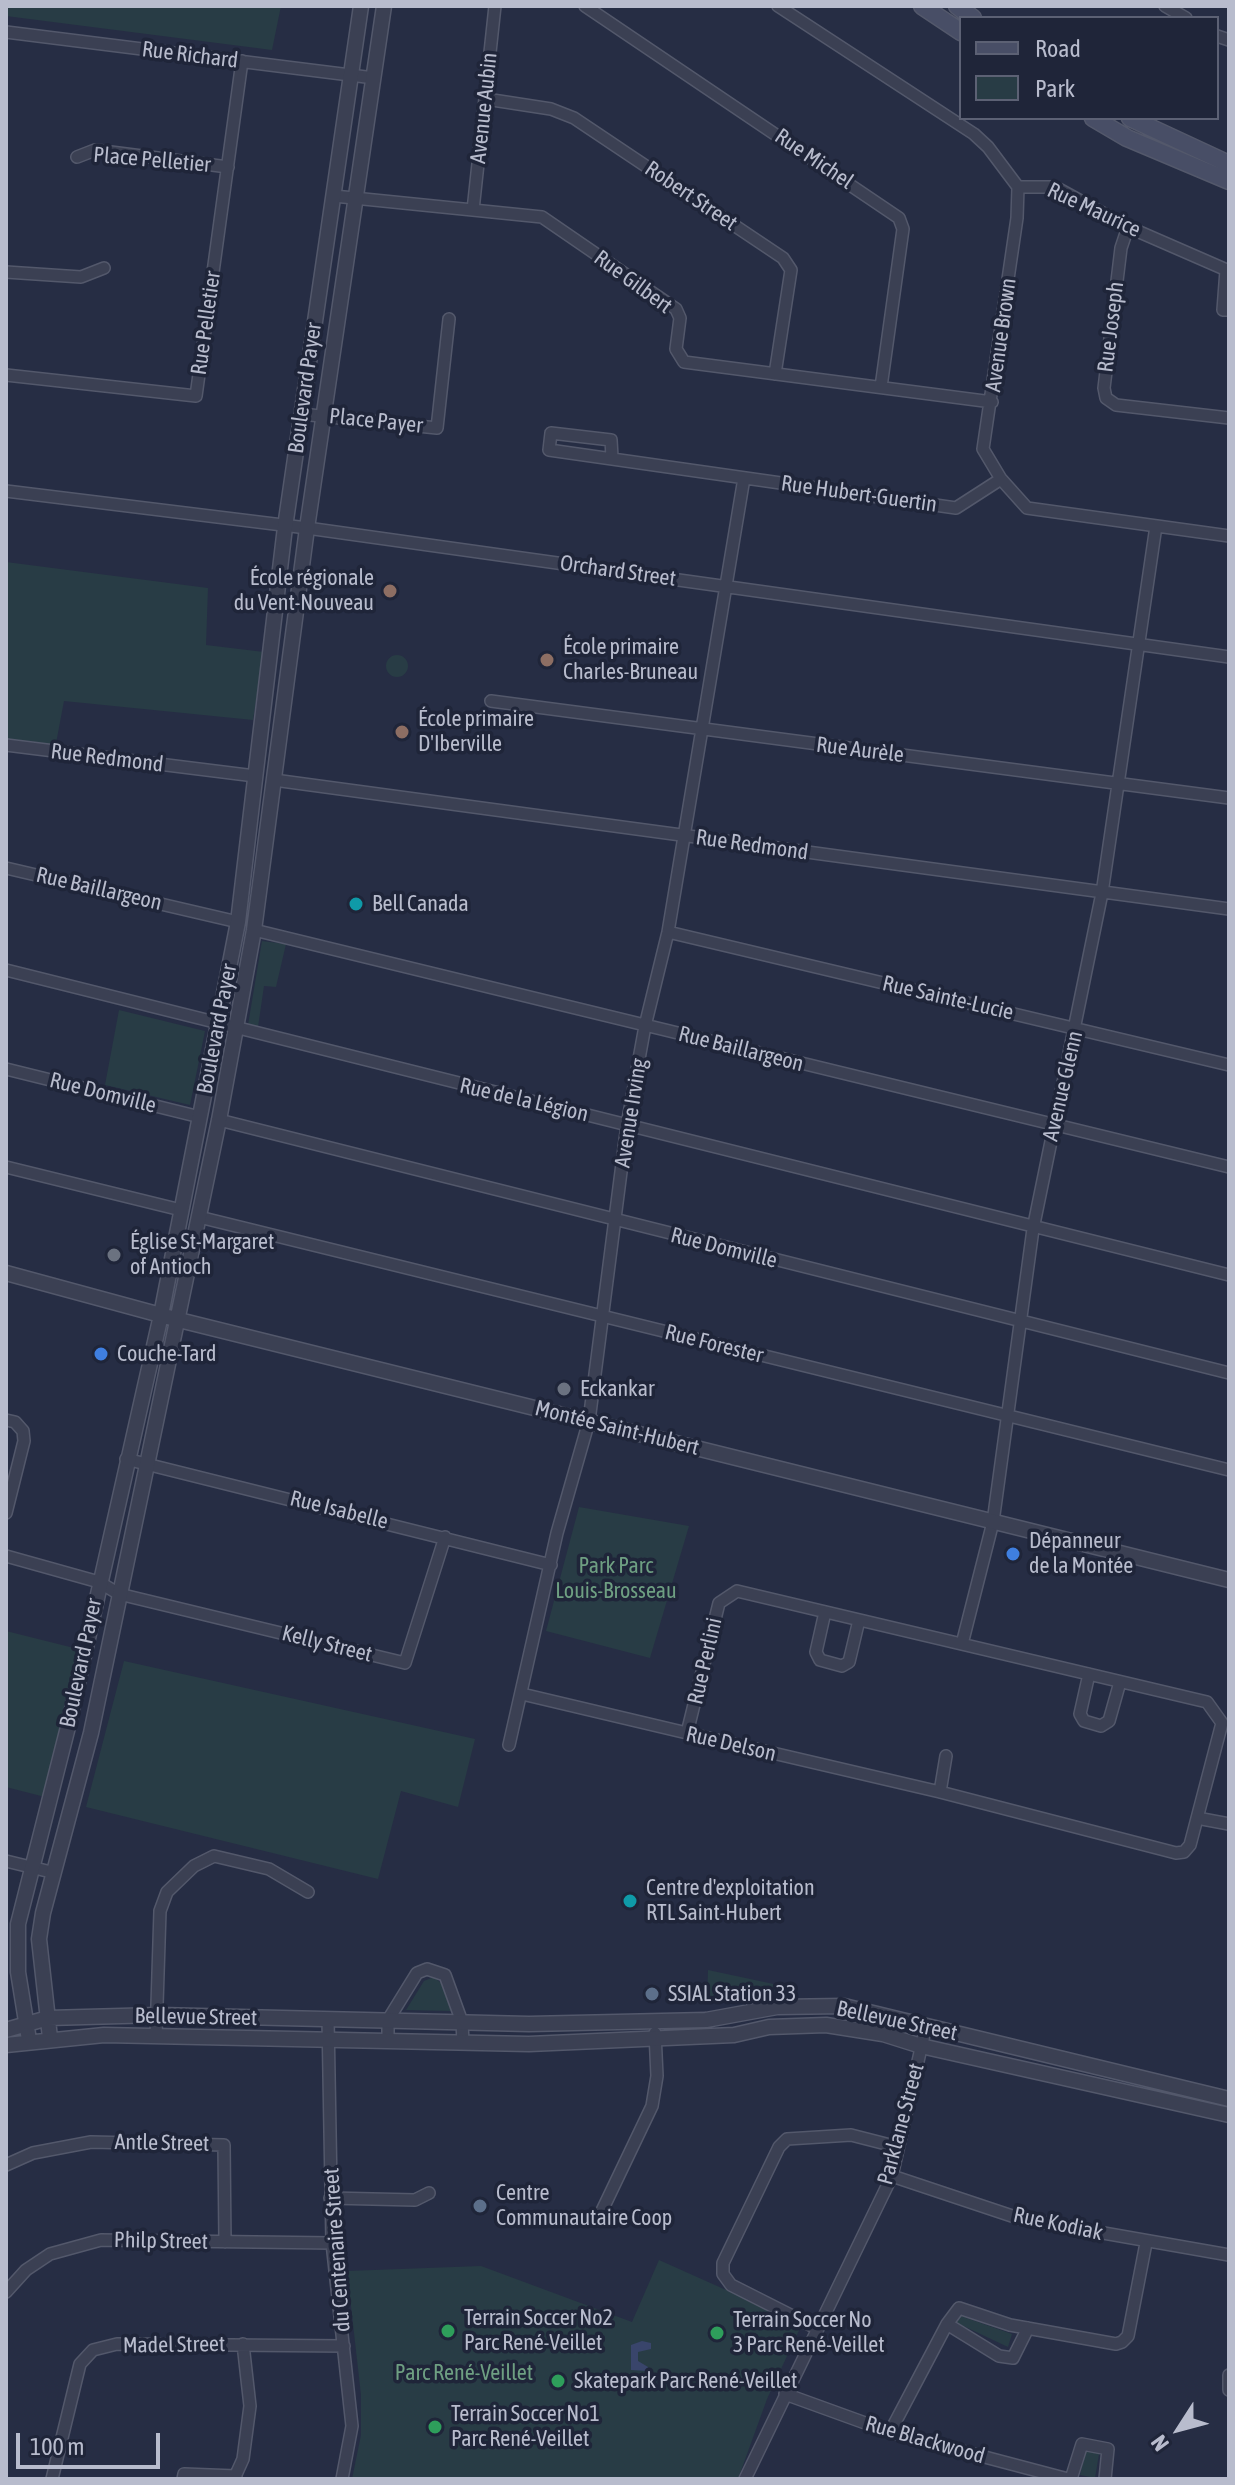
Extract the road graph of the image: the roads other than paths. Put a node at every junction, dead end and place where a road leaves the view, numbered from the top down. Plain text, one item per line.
1 (361, 6) edge
2 (384, 6) edge
3 (495, 6) edge
4 (585, 6) edge
5 (778, 6) edge
6 (922, 6) edge
7 (1165, 6) edge
8 (1182, 16) edge
9 (959, 31) edge
10 (6, 32) edge
11 (242, 61) junction
12 (350, 75) junction
13 (374, 78) junction
14 (486, 99) junction
15 (1096, 120) edge
16 (1134, 120) edge
17 (77, 157) dead end
18 (1229, 164) edge
19 (228, 167) junction
20 (1229, 181) edge
21 (1018, 187) junction
22 (334, 196) junction
23 (358, 196) junction
24 (473, 210) junction
25 (1128, 227) junction
26 (104, 268) dead end
27 (1228, 270) edge
28 (6, 272) edge
29 (1229, 310) edge
30 (449, 319) dead end
31 (775, 374) junction
32 (6, 375) edge
33 (881, 387) junction
34 (992, 402) junction
35 (301, 414) junction
36 (325, 415) junction
37 (1229, 418) edge
38 (612, 457) junction
39 (744, 478) junction
40 (1001, 479) junction
41 (6, 491) edge
42 (1156, 526) junction
43 (285, 527) junction
44 (307, 528) junction
45 (1229, 536) edge
46 (726, 586) junction
47 (1137, 645) junction
48 (1229, 657) edge
49 (491, 701) dead end
50 (699, 729) junction
51 (6, 745) edge
52 (255, 776) junction
53 (274, 780) junction
54 (1118, 784) junction
55 (1229, 798) edge
56 (682, 836) junction
57 (6, 868) edge
58 (1102, 893) junction
59 (1229, 909) edge
60 (238, 922) junction
61 (254, 930) junction
62 (668, 932) junction
63 (6, 970) edge
64 (220, 1024) junction
65 (645, 1026) junction
66 (1076, 1029) junction
67 (236, 1030) junction
68 (1229, 1065) edge
69 (6, 1069) edge
70 (200, 1117) junction
71 (219, 1120) junction
72 (1054, 1124) junction
73 (627, 1125) junction
74 (6, 1167) edge
75 (1229, 1167) edge
76 (181, 1210) junction
77 (199, 1217) junction
78 (616, 1221) junction
79 (1033, 1229) junction
80 (6, 1273) edge
81 (1229, 1275) edge
82 (161, 1315) junction
83 (603, 1316) junction
84 (179, 1320) junction
85 (1021, 1320) junction
86 (1229, 1373) edge
87 (1009, 1417) junction
88 (6, 1420) edge
89 (589, 1421) junction
90 (126, 1459) junction
91 (147, 1462) junction
92 (1229, 1470) edge
93 (6, 1513) edge
94 (993, 1522) junction
95 (445, 1537) junction
96 (6, 1556) edge
97 (551, 1565) junction
98 (1229, 1580) edge
99 (99, 1582) junction
100 (119, 1594) junction
101 (825, 1612) junction
102 (859, 1620) junction
103 (962, 1644) junction
104 (1089, 1674) junction
105 (1120, 1682) junction
106 (522, 1694) junction
107 (687, 1733) junction
108 (509, 1745) dead end
109 (946, 1756) dead end
110 (940, 1792) junction
111 (1197, 1818) junction
112 (1229, 1824) edge
113 (6, 1861) edge
114 (31, 1867) junction
115 (51, 1872) junction
116 (308, 1892) dead end
117 (158, 2015) junction
118 (48, 2018) junction
119 (328, 2019) junction
120 (388, 2020) junction
121 (655, 2020) junction
122 (26, 2022) junction
123 (462, 2022) junction
124 (926, 2026) junction
125 (6, 2030) edge
126 (156, 2036) junction
127 (50, 2038) junction
128 (29, 2040) junction
129 (656, 2040) junction
130 (328, 2041) junction
131 (388, 2042) junction
132 (463, 2043) junction
133 (6, 2045) edge
134 (921, 2046) junction
135 (1229, 2099) edge
136 (1229, 2115) edge
137 (898, 2147) junction
138 (6, 2165) edge
139 (892, 2176) junction
140 (429, 2193) dead end
141 (330, 2198) junction
142 (598, 2219) dead end
143 (225, 2242) junction
144 (332, 2243) junction
145 (1146, 2243) junction
146 (1229, 2255) edge
147 (6, 2292) edge
148 (947, 2324) junction
149 (816, 2328) junction
150 (1028, 2328) junction
151 (243, 2344) junction
152 (344, 2346) junction
153 (1229, 2375) edge
154 (1229, 2390) edge
155 (785, 2394) junction
156 (890, 2432) junction
157 (235, 2477) edge
158 (52, 2479) edge
159 (183, 2479) edge
160 (342, 2479) edge
161 (745, 2479) edge
162 (1070, 2479) edge
163 (1105, 2479) edge

1 - 12 street, Boulevard Payer
2 - 13 street, Boulevard Payer
3 - 14 street, Avenue Aubin
4 - 33 street, Rue Michel
5 - 21 street, Rue Maurice
6 - 9 main road
7 - 8 street
10 - 11 street, Rue Richard
11 - 12 street, Rue Richard
11 - 19 street, Rue Pelletier
12 - 13 street, Rue Richard
12 - 22 street, Boulevard Payer
13 - 23 street, Boulevard Payer
14 - 24 street, Avenue Aubin
14 - 31 street, Robert Street
15 - 20 main road
16 - 18 main road
17 - 19 street, Place Pelletier
19 - 32 street, Rue Pelletier
21 - 25 street, Rue Maurice
21 - 34 street, Avenue Brown
22 - 23 street, Rue Gilbert
22 - 35 street, Boulevard Payer
23 - 24 street, Rue Gilbert
23 - 36 street, Boulevard Payer
24 - 31 street, Rue Gilbert
25 - 27 street, Rue Maurice
25 - 37 street, Rue Joseph
26 - 28 street
27 - 29 street, Rue Maurice
30 - 36 street, Place Payer
31 - 33 street, Rue Gilbert
33 - 34 street, Rue Gilbert
34 - 40 street, Avenue Brown
35 - 36 street, Place Payer
35 - 43 street, Boulevard Payer
36 - 44 street, Boulevard Payer
38 - 38 street, Rue Hubert-Guertin
38 - 39 street, Rue Hubert-Guertin
39 - 40 street, Rue Hubert-Guertin
39 - 46 street, Avenue Irving
40 - 42 street
41 - 43 street, Orchard Street
42 - 45 street
42 - 47 street, Avenue Glenn
43 - 44 street, Orchard Street
43 - 52 street, Boulevard Payer
44 - 46 street, Orchard Street
44 - 53 street, Boulevard Payer
46 - 47 street, Orchard Street
46 - 50 street, Avenue Irving
47 - 48 street, Orchard Street
47 - 54 street, Avenue Glenn
49 - 50 street, Rue Aurèle
50 - 54 street, Rue Aurèle
50 - 56 street, Avenue Irving
51 - 52 street, Rue Redmond
52 - 60 street, Boulevard Payer
53 - 56 street, Rue Redmond
53 - 61 street, Boulevard Payer
54 - 55 street, Rue Aurèle
54 - 58 street, Avenue Glenn
56 - 58 street, Rue Redmond
56 - 62 street, Avenue Irving
57 - 60 street, Rue Baillargeon
58 - 59 street, Rue Redmond
58 - 66 street, Avenue Glenn
60 - 64 street, Boulevard Payer
61 - 65 street, Rue Baillargeon
61 - 67 street, Boulevard Payer
62 - 65 street, Avenue Irving
62 - 66 street, Rue Sainte-Lucie
63 - 64 street, Rue de la Légion
64 - 67 street, Rue de la Légion
64 - 70 street, Boulevard Payer
65 - 72 street, Rue Baillargeon
65 - 73 street, Avenue Irving
66 - 68 street, Rue Sainte-Lucie
66 - 72 street, Avenue Glenn
67 - 71 street, Boulevard Payer
67 - 73 street, Rue de la Légion
69 - 70 street, Rue Domville
70 - 76 street, Boulevard Payer
71 - 77 street, Boulevard Payer
71 - 78 street, Rue Domville
72 - 75 street, Rue Baillargeon
72 - 79 street, Avenue Glenn
73 - 78 street, Avenue Irving
73 - 79 street, Rue de la Légion
74 - 76 street
76 - 82 street, Boulevard Payer
77 - 83 street, Rue Forester
77 - 84 street, Boulevard Payer
78 - 83 street, Avenue Irving
78 - 85 street, Rue Domville
79 - 81 street, Rue de la Légion
79 - 85 street, Avenue Glenn
80 - 82 street, Montée Saint-Hubert
82 - 84 street, Montée Saint-Hubert
82 - 90 street, Boulevard Payer
83 - 87 street, Rue Forester
83 - 89 street, Avenue Irving
84 - 89 street, Montée Saint-Hubert
84 - 91 street, Boulevard Payer
85 - 86 street, Rue Domville
85 - 87 street, Avenue Glenn
87 - 92 street, Rue Forester
87 - 94 street, Avenue Glenn
88 - 93 street
89 - 94 street, Montée Saint-Hubert
89 - 97 street, Avenue Irving
90 - 91 street, Rue Isabelle
90 - 99 street, Boulevard Payer
91 - 95 street, Rue Isabelle
91 - 100 street, Boulevard Payer
94 - 98 street, Montée Saint-Hubert
94 - 103 street, Avenue Glenn
95 - 97 street, Rue Isabelle
95 - 100 street, Kelly Street
96 - 99 street
97 - 106 street, Avenue Irving
99 - 100 street
99 - 114 street, Boulevard Payer
100 - 115 street, Boulevard Payer
101 - 102 street, Rue Perlini
101 - 102 street
101 - 107 street, Rue Perlini
102 - 103 street, Rue Perlini
103 - 104 street, Rue Perlini
104 - 105 street, Rue Perlini
104 - 105 street
105 - 111 street, Rue Perlini
106 - 107 street, Rue Delson
106 - 108 street, Avenue Irving
107 - 110 street, Rue Delson
109 - 110 street
110 - 111 street, Rue Delson
111 - 112 street
113 - 114 street
114 - 115 street
114 - 122 street, Boulevard Payer
115 - 118 street, Boulevard Payer
116 - 117 street
117 - 118 street, Bellevue Street
117 - 119 street, Bellevue Street
117 - 126 street
118 - 122 street, Bellevue Street
118 - 127 street, Boulevard Payer
119 - 120 street, Bellevue Street
119 - 130 street, du Centenaire Street
120 - 123 street, Bellevue Street
120 - 123 street
120 - 131 street
121 - 123 street, Bellevue Street
121 - 124 street, Bellevue Street
121 - 129 street
122 - 125 street, Bellevue Street
122 - 128 street, Boulevard Payer
123 - 132 street
124 - 134 street, Parklane Street
124 - 135 street, Bellevue Street
126 - 127 street, Bellevue Street
126 - 130 street, Bellevue Street
127 - 128 street, Bellevue Street
128 - 133 street, Bellevue Street
129 - 132 street, Bellevue Street
129 - 134 street, Bellevue Street
129 - 142 street
130 - 131 street, Bellevue Street
130 - 141 street, du Centenaire Street
131 - 132 street, Bellevue Street
134 - 136 street, Bellevue Street
134 - 137 street, Parklane Street
137 - 139 street, Parklane Street
137 - 149 street
138 - 143 street, Antle Street
139 - 145 street, Rue Kodiak
139 - 149 street, Parklane Street
140 - 141 street
141 - 144 street, du Centenaire Street
143 - 144 street, Philp Street
143 - 147 street, Philp Street
144 - 152 street, du Centenaire Street
145 - 146 street, Rue Kodiak
145 - 150 street
148 - 150 street
148 - 150 street
148 - 156 street
149 - 155 street, Parklane Street
151 - 152 street, Madel Street
151 - 157 street
151 - 158 street, Madel Street
152 - 160 street, du Centenaire Street
153 - 154 street
155 - 156 street, Rue Blackwood
155 - 161 street, Parklane Street
156 - 162 street, Rue Blackwood
157 - 159 street
162 - 163 street, Rue Blackwood

